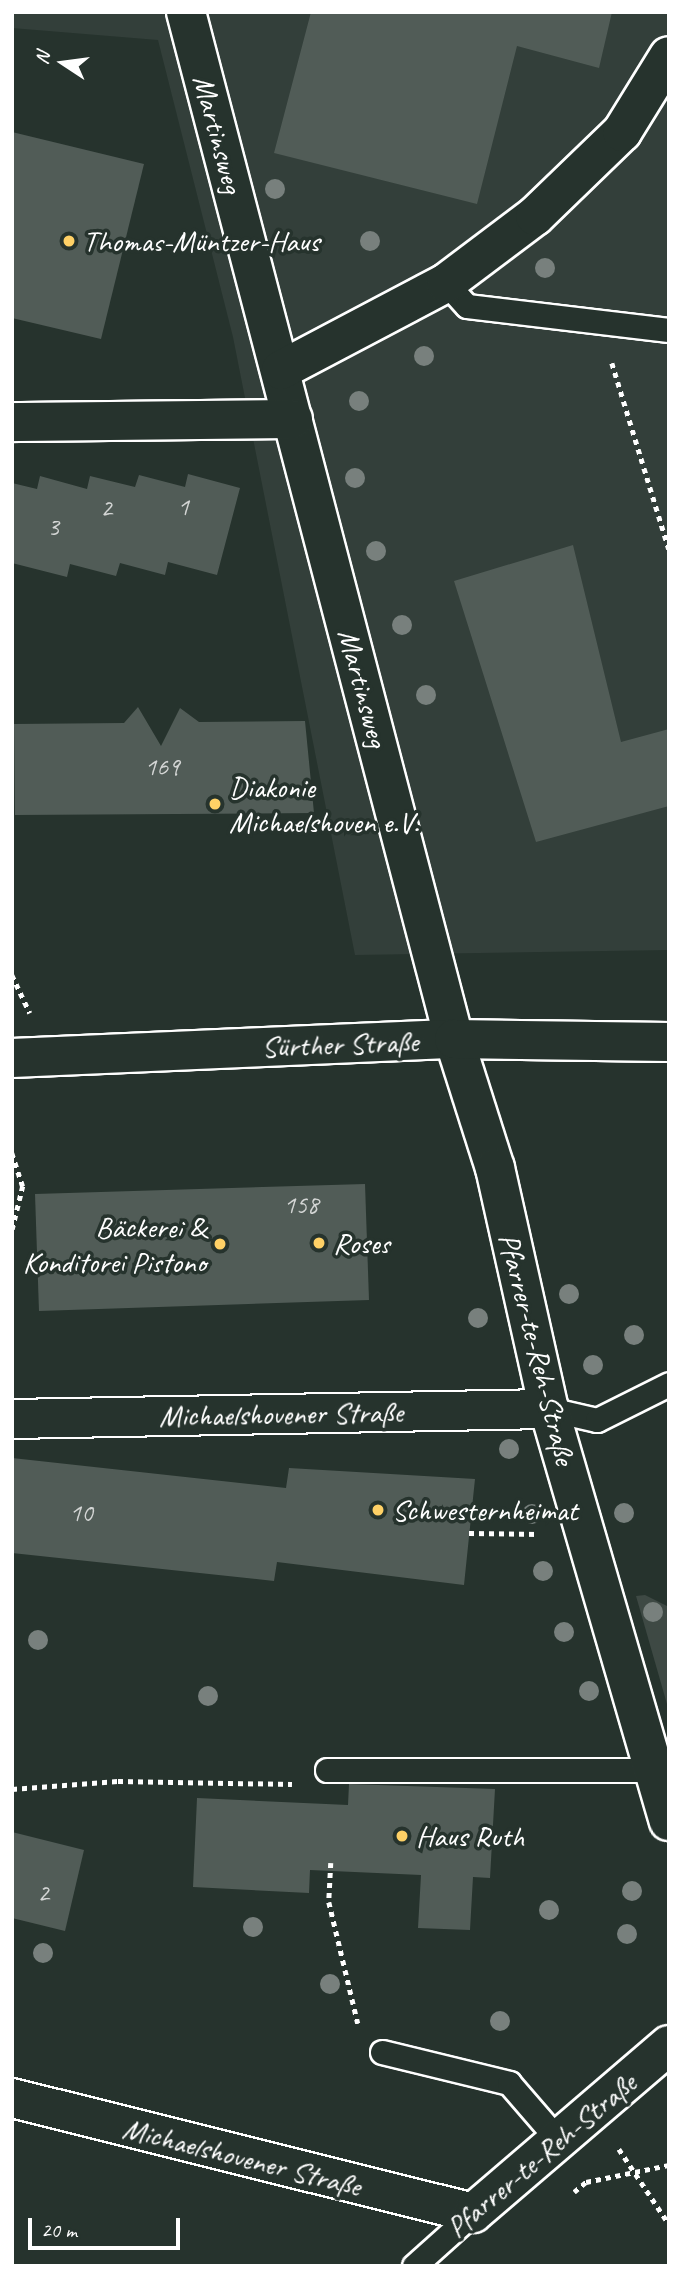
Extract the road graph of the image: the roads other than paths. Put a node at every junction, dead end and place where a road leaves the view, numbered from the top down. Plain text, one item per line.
1 (186, 12) edge
2 (669, 56) edge
3 (446, 284) junction
4 (669, 330) edge
5 (281, 370) junction
6 (293, 419) junction
7 (12, 422) edge
8 (454, 1039) junction
9 (669, 1042) edge
10 (12, 1058) edge
11 (669, 1384) edge
12 (549, 1409) junction
13 (12, 1419) edge
14 (327, 1770) road end
15 (653, 1770) junction
16 (669, 1821) edge
17 (669, 2045) edge
18 (382, 2052) road end
19 (12, 2098) edge
20 (560, 2142) junction
21 (473, 2213) junction
22 (414, 2266) edge

1 - 5 street, Martinsweg
2 - 3 street
3 - 4 lane
3 - 5 street
5 - 6 street, Martinsweg
6 - 7 street
6 - 8 street, Martinsweg
8 - 9 street, Sürther Straße
8 - 10 street, Sürther Straße
8 - 12 street, Pfarrer-te-Reh-Straße
11 - 12 lane
12 - 13 street, Michaelshovener Straße
12 - 15 street, Pfarrer-te-Reh-Straße
14 - 15 lane
15 - 16 street, Pfarrer-te-Reh-Straße
17 - 20 street, Pfarrer-te-Reh-Straße
18 - 20 lane
19 - 21 street, Michaelshovener Straße
20 - 21 street, Pfarrer-te-Reh-Straße
21 - 22 lane, Pfarrer-te-Reh-Straße

